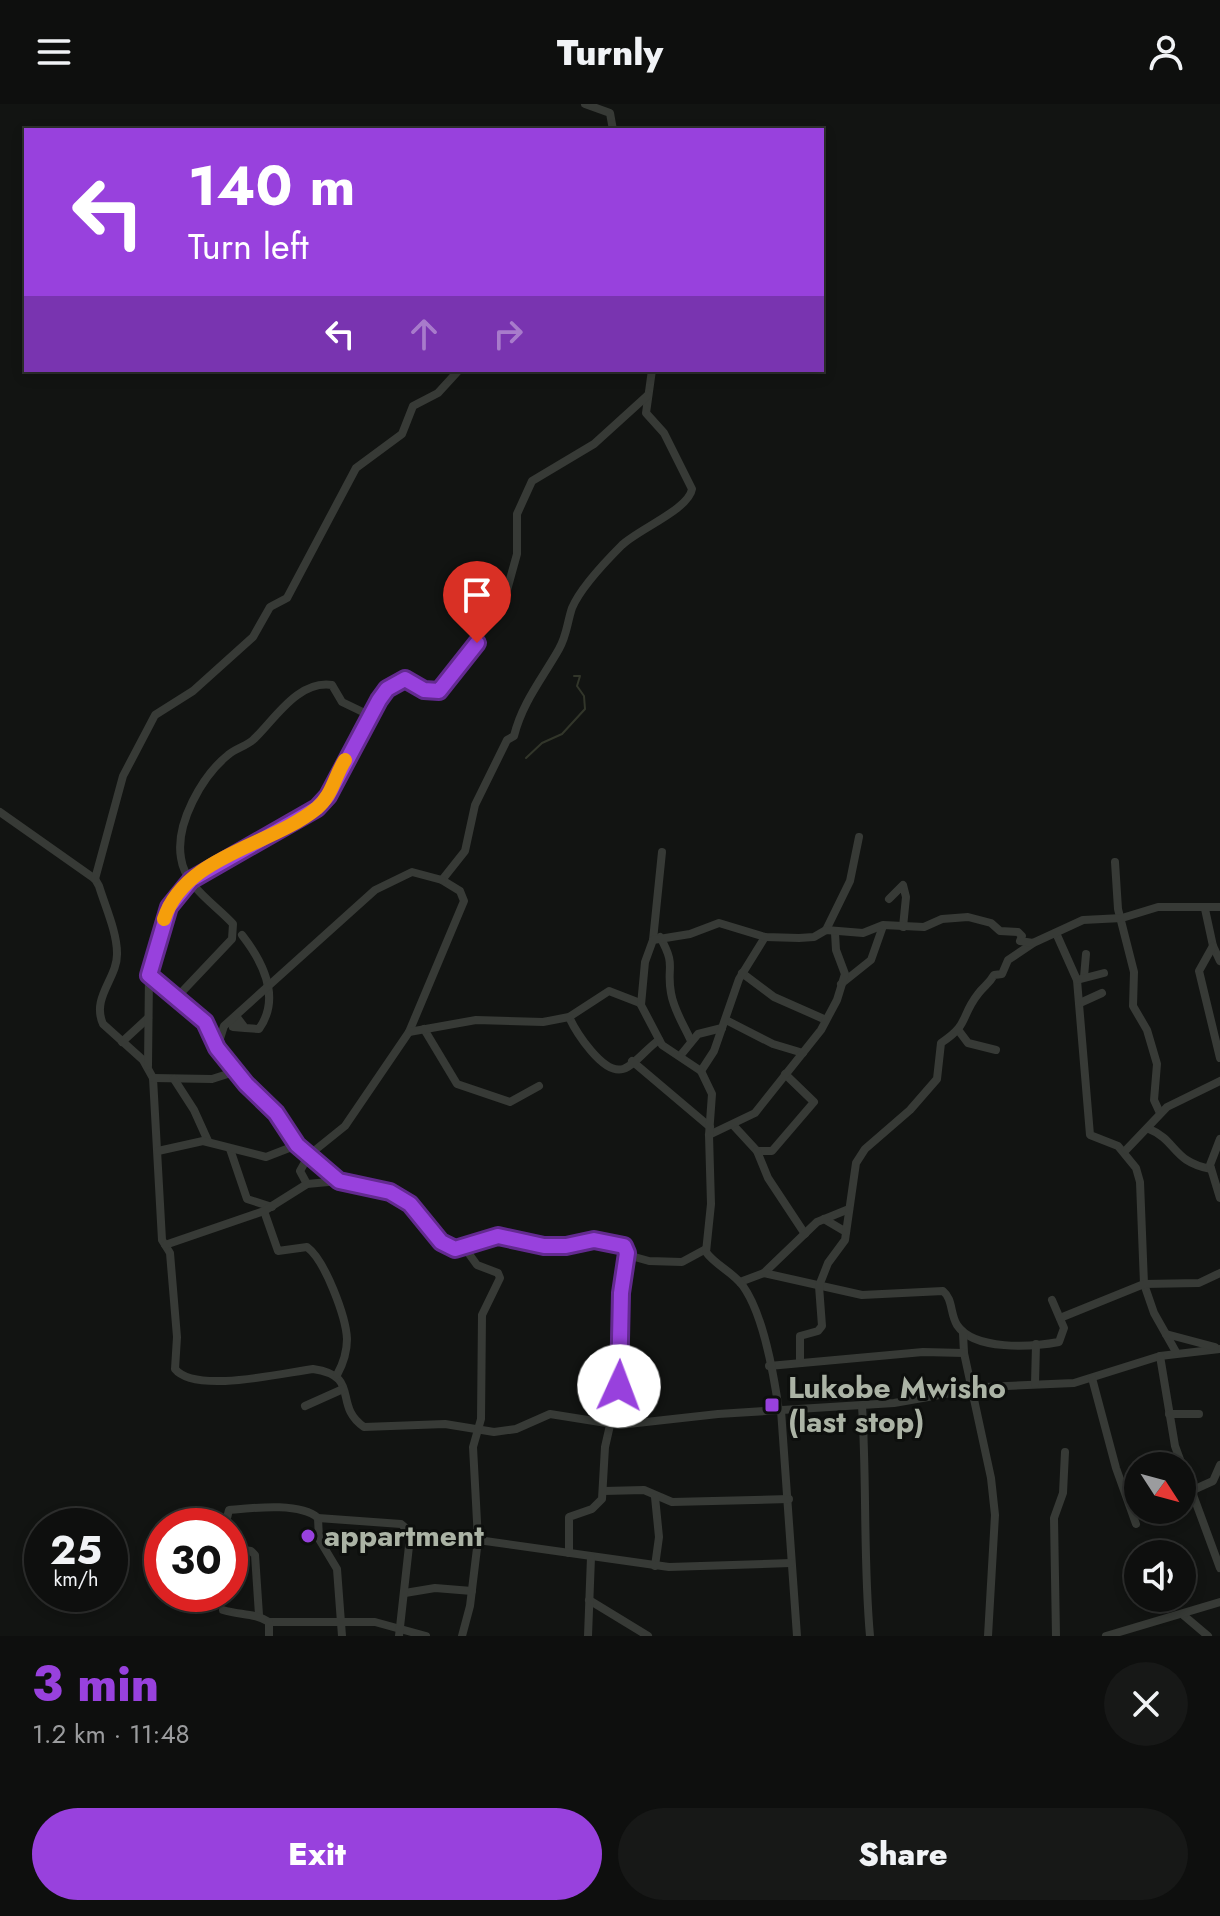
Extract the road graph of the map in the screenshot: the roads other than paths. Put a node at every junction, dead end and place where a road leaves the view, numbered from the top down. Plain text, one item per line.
1 (585, 104) edge
2 (613, 128) edge
3 (457, 372) edge
4 (652, 372) edge
5 (648, 395) junction
6 (369, 715) junction
7 (0, 812) edge
8 (859, 837) dead end
9 (662, 852) dead end
10 (1115, 862) dead end
11 (95, 879) junction
12 (191, 880) junction
13 (442, 880) junction
14 (889, 899) dead end
15 (1220, 907) edge
16 (1205, 909) junction
17 (1122, 918) junction
18 (883, 925) junction
19 (903, 927) junction
20 (830, 932) junction
21 (1056, 933) junction
22 (242, 935) dead end
23 (765, 937) junction
24 (656, 939) junction
25 (1033, 943) junction
26 (1213, 946) junction
27 (1086, 954) dead end
28 (1220, 961) edge
29 (742, 973) junction
30 (1104, 973) dead end
31 (149, 975) junction
32 (1080, 979) junction
33 (269, 982) junction
34 (841, 984) junction
35 (1102, 993) dead end
36 (178, 996) junction
37 (640, 1003) junction
38 (1080, 1003) junction
39 (569, 1017) junction
40 (148, 1018) junction
41 (826, 1020) junction
42 (724, 1024) junction
43 (245, 1028) dead end
44 (424, 1029) junction
45 (959, 1031) junction
46 (409, 1032) junction
47 (659, 1040) junction
48 (691, 1041) junction
49 (122, 1042) junction
50 (217, 1048) junction
51 (996, 1050) dead end
52 (803, 1053) junction
53 (680, 1056) junction
54 (1220, 1058) edge
55 (632, 1061) junction
56 (148, 1066) junction
57 (237, 1071) junction
58 (701, 1071) junction
59 (785, 1074) junction
60 (153, 1078) junction
61 (174, 1079) junction
62 (1220, 1081) edge
63 (539, 1086) dead end
64 (1160, 1113) junction
65 (734, 1126) junction
66 (1149, 1129) junction
67 (709, 1131) junction
68 (1220, 1139) edge
69 (208, 1141) junction
70 (297, 1145) junction
71 (230, 1149) junction
72 (1126, 1150) dead end
73 (158, 1151) junction
74 (757, 1151) junction
75 (767, 1153) junction
76 (309, 1155) junction
77 (761, 1161) junction
78 (1211, 1169) junction
79 (339, 1181) junction
80 (307, 1184) junction
81 (1219, 1195) edge
82 (268, 1209) junction
83 (849, 1209) junction
84 (824, 1219) junction
85 (846, 1232) junction
86 (805, 1234) junction
87 (165, 1245) junction
88 (464, 1247) junction
89 (706, 1249) junction
90 (627, 1253) junction
91 (764, 1273) junction
92 (1219, 1274) edge
93 (740, 1282) junction
94 (1144, 1284) junction
95 (1220, 1284) edge
96 (819, 1286) junction
97 (1052, 1300) dead end
98 (1060, 1318) junction
99 (963, 1333) junction
100 (1165, 1334) junction
101 (1036, 1344) junction
102 (1220, 1348) edge
103 (1176, 1352) junction
104 (964, 1353) junction
105 (1160, 1356) junction
106 (800, 1363) junction
107 (769, 1366) junction
108 (337, 1375) junction
109 (1092, 1378) junction
110 (1035, 1384) junction
111 (343, 1389) junction
112 (972, 1389) junction
113 (305, 1406) dead end
114 (862, 1406) junction
115 (780, 1411) junction
116 (1169, 1414) junction
117 (1199, 1414) dead end
118 (609, 1424) junction
119 (479, 1432) junction
120 (1065, 1452) dead end
121 (1177, 1452) edge
122 (1220, 1465) edge
123 (1196, 1489) edge
124 (1124, 1490) edge
125 (604, 1491) junction
126 (655, 1497) junction
127 (789, 1499) junction
128 (1196, 1499) edge
129 (248, 1510) edge
130 (318, 1518) junction
131 (414, 1535) junction
132 (478, 1540) junction
133 (248, 1552) edge
134 (569, 1553) junction
135 (591, 1557) junction
136 (791, 1563) junction
137 (655, 1566) junction
138 (1220, 1568) edge
139 (472, 1591) junction
140 (405, 1593) junction
141 (589, 1600) junction
142 (1220, 1602) edge
143 (230, 1612) edge
144 (1182, 1614) junction
145 (259, 1615) junction
146 (269, 1622) junction
147 (343, 1622) junction
148 (1191, 1622) junction
149 (399, 1631) edge
150 (1135, 1632) edge
151 (269, 1636) edge
152 (342, 1636) edge
153 (426, 1636) edge
154 (462, 1636) edge
155 (588, 1636) edge
156 (648, 1636) edge
157 (797, 1636) edge
158 (870, 1636) edge
159 (988, 1636) edge
160 (1056, 1636) edge
161 (1106, 1636) edge
162 (1193, 1636) edge
163 (1208, 1636) edge

1 - 2 street
3 - 11 street
4 - 5 street
5 - 6 street
5 - 13 street
6 - 12 street
6 - 12 street
7 - 11 street
8 - 20 street
9 - 24 street
10 - 17 street
11 - 49 street
12 - 31 street
12 - 36 street
13 - 33 street
13 - 46 street
14 - 19 street
15 - 16 street
16 - 17 street
16 - 26 street
17 - 21 street
17 - 64 street
18 - 19 street
18 - 20 street
18 - 34 street
19 - 25 street
20 - 23 street
20 - 34 street
21 - 25 street
21 - 32 street
22 - 33 street
23 - 24 street
23 - 29 street
24 - 37 street
24 - 48 street
25 - 45 street
26 - 28 street
26 - 54 street
27 - 32 street
29 - 41 street
29 - 42 street
30 - 32 street
31 - 36 street
31 - 40 street
32 - 38 street
33 - 43 street
33 - 50 street
34 - 41 street
35 - 38 street
36 - 50 street
37 - 39 street
37 - 47 street
38 - 94 street
39 - 44 street
39 - 55 street
40 - 49 street
40 - 56 street
41 - 52 street
42 - 48 street
42 - 52 street
42 - 58 street
44 - 46 street
44 - 63 street
45 - 51 street
45 - 83 street
46 - 76 street
47 - 53 street
47 - 55 street
48 - 53 street
49 - 56 street
50 - 57 street
52 - 59 street
53 - 58 street
55 - 67 street
56 - 60 street
57 - 61 street
57 - 70 street
58 - 67 street
59 - 65 street
59 - 75 street
60 - 61 street
60 - 73 street
61 - 69 street
62 - 64 street
64 - 66 street
65 - 67 street
65 - 74 street
66 - 72 street
66 - 78 street
67 - 89 street
68 - 78 street
69 - 71 street
69 - 73 street
70 - 71 street
70 - 76 street
71 - 82 street
73 - 87 street
74 - 75 street
74 - 77 street
75 - 77 street
76 - 79 street
76 - 80 street
77 - 86 street
78 - 81 street
79 - 80 street
79 - 88 street
80 - 82 street
82 - 87 street
82 - 108 street
83 - 84 street
83 - 85 street
84 - 85 street
84 - 86 street
85 - 96 street
86 - 91 street
87 - 108 street
88 - 90 street
88 - 119 street
89 - 90 street
89 - 93 street
90 - 118 street
91 - 93 street
91 - 96 street
92 - 94 street
92 - 95 street
93 - 107 street
94 - 98 street
94 - 100 street
96 - 99 street
96 - 106 street
97 - 98 street
98 - 101 street
99 - 101 street
99 - 104 street
100 - 102 street
100 - 103 street
101 - 110 street
102 - 103 street
103 - 105 street
104 - 106 street
104 - 112 street
105 - 109 street
105 - 116 street
106 - 107 street
107 - 115 street
108 - 111 street
109 - 110 street
109 - 124 street
110 - 112 street
111 - 113 street
111 - 119 street
112 - 114 street
112 - 159 street
114 - 115 street
114 - 158 street
115 - 118 street
115 - 127 street
116 - 117 street
116 - 121 street
118 - 119 street
118 - 125 street
119 - 132 street
120 - 160 street
122 - 123 street
125 - 126 street
125 - 134 street
126 - 127 street
126 - 137 street
127 - 136 street
128 - 138 street
129 - 130 street
130 - 131 street
130 - 147 street
131 - 132 street
131 - 140 street
132 - 134 street
132 - 139 street
133 - 145 street
134 - 135 street
135 - 137 street
135 - 141 street
136 - 137 street
136 - 157 street
139 - 140 street
139 - 154 street
140 - 149 street
141 - 155 street
141 - 156 street
142 - 144 street
143 - 145 street
144 - 148 street
144 - 150 street
145 - 146 street
146 - 147 street
146 - 151 street
147 - 149 street
147 - 152 street
148 - 162 street
148 - 163 street
149 - 153 street
150 - 161 street

